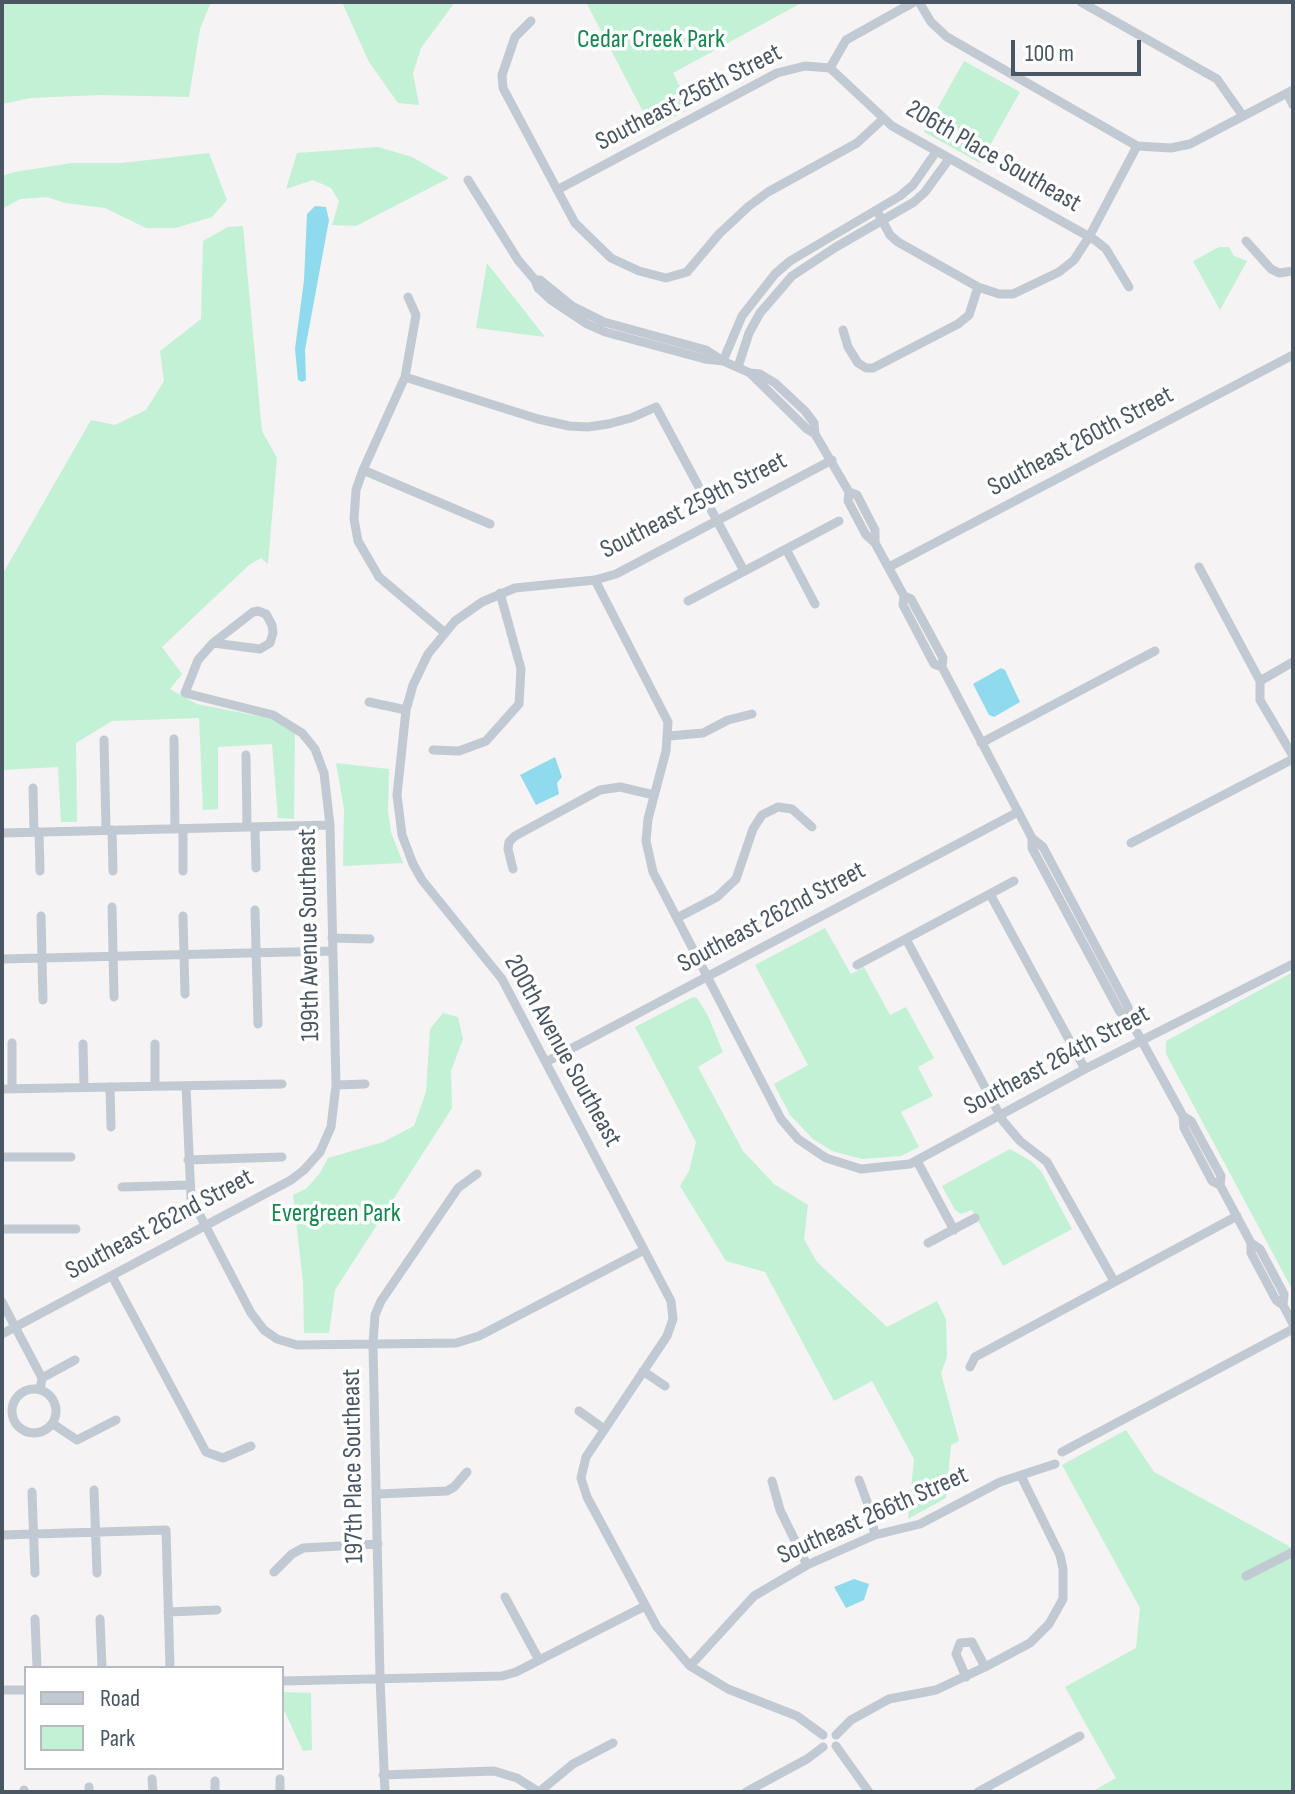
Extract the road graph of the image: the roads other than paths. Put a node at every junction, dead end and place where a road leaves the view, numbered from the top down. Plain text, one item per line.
1 (917, 2) edge
2 (1081, 2) edge
3 (531, 21) dead end
4 (830, 68) junction
5 (1290, 92) edge
6 (1293, 105) edge
7 (1243, 116) junction
8 (883, 119) junction
9 (1137, 146) junction
10 (936, 152) junction
11 (949, 159) junction
12 (468, 180) dead end
13 (557, 190) junction
14 (877, 211) junction
15 (882, 221) junction
16 (1089, 237) junction
17 (1246, 241) dead end
18 (1293, 271) edge
19 (978, 287) junction
20 (1129, 287) dead end
21 (408, 297) dead end
22 (843, 330) dead end
23 (1293, 355) edge
24 (723, 361) junction
25 (738, 367) junction
26 (405, 377) junction
27 (832, 460) junction
28 (363, 470) junction
29 (717, 520) junction
30 (839, 521) dead end
31 (490, 524) dead end
32 (786, 549) junction
33 (889, 567) junction
34 (1199, 567) dead end
35 (744, 571) junction
36 (595, 580) junction
37 (500, 593) junction
38 (688, 601) dead end
39 (815, 604) dead end
40 (444, 632) junction
41 (213, 643) junction
42 (1155, 651) dead end
43 (1293, 662) edge
44 (1260, 681) junction
45 (369, 702) dead end
46 (406, 710) junction
47 (752, 714) dead end
48 (669, 736) junction
49 (174, 739) dead end
50 (104, 740) dead end
51 (981, 743) junction
52 (433, 750) dead end
53 (246, 755) dead end
54 (1293, 757) edge
55 (33, 788) dead end
56 (654, 795) junction
57 (1018, 812) junction
58 (330, 825) junction
59 (251, 827) junction
60 (812, 827) dead end
61 (179, 829) junction
62 (109, 830) junction
63 (36, 832) junction
64 (2, 833) edge
65 (1131, 843) dead end
66 (256, 868) dead end
67 (513, 869) dead end
68 (40, 871) dead end
69 (113, 871) dead end
70 (183, 871) dead end
71 (1014, 881) dead end
72 (990, 894) junction
73 (112, 907) dead end
74 (255, 910) dead end
75 (41, 916) dead end
76 (183, 916) dead end
77 (677, 918) junction
78 (332, 938) junction
79 (370, 939) dead end
80 (906, 939) junction
81 (331, 951) junction
82 (256, 953) junction
83 (184, 955) junction
84 (113, 956) junction
85 (42, 958) junction
86 (2, 959) edge
87 (1293, 964) edge
88 (857, 965) dead end
89 (707, 977) junction
90 (185, 994) dead end
91 (114, 997) dead end
92 (43, 1000) dead end
93 (258, 1024) dead end
94 (1142, 1041) junction
95 (12, 1043) dead end
96 (83, 1044) dead end
97 (155, 1044) dead end
98 (546, 1062) junction
99 (1085, 1069) junction
100 (282, 1084) dead end
101 (365, 1084) dead end
102 (336, 1085) junction
103 (155, 1086) junction
104 (186, 1086) junction
105 (84, 1087) junction
106 (110, 1087) junction
107 (7, 1089) edge
108 (1000, 1116) junction
109 (111, 1127) dead end
110 (326, 1141) joint
111 (2, 1157) edge
112 (71, 1157) dead end
113 (282, 1157) dead end
114 (188, 1160) junction
115 (917, 1161) junction
116 (477, 1174) dead end
117 (189, 1185) junction
118 (122, 1187) dead end
119 (1237, 1216) junction
120 (975, 1218) dead end
121 (205, 1227) junction
122 (2, 1229) edge
123 (76, 1229) dead end
124 (954, 1230) junction
125 (928, 1243) dead end
126 (644, 1250) junction
127 (112, 1276) junction
128 (1114, 1281) junction
129 (2, 1302) edge
130 (15, 1326) junction
131 (1293, 1326) edge
132 (2, 1334) edge
133 (373, 1344) junction
134 (75, 1360) dead end
135 (970, 1367) dead end
136 (643, 1371) junction
137 (42, 1378) junction
138 (665, 1386) dead end
139 (40, 1390) junction
140 (579, 1411) dead end
141 (116, 1420) dead end
142 (53, 1424) junction
143 (604, 1429) junction
144 (251, 1446) dead end
145 (1062, 1452) dead end
146 (1055, 1464) dead end
147 (467, 1472) dead end
148 (1021, 1476) junction
149 (859, 1480) dead end
150 (772, 1481) dead end
151 (94, 1490) dead end
152 (32, 1492) dead end
153 (378, 1494) junction
154 (96, 1532) junction
155 (33, 1534) junction
156 (2, 1535) edge
157 (875, 1535) junction
158 (378, 1544) junction
159 (1293, 1552) edge
160 (807, 1565) junction
161 (274, 1572) dead end
162 (35, 1573) dead end
163 (97, 1573) dead end
164 (1246, 1576) dead end
165 (505, 1597) dead end
166 (645, 1606) junction
167 (217, 1610) dead end
168 (168, 1612) junction
169 (35, 1619) dead end
170 (100, 1619) dead end
171 (539, 1660) junction
172 (37, 1666) edge
173 (102, 1666) edge
174 (170, 1666) edge
175 (690, 1666) junction
176 (985, 1667) junction
177 (966, 1677) junction
178 (380, 1678) junction
179 (284, 1681) edge
180 (2, 1690) edge
181 (24, 1690) edge
182 (823, 1735) junction
183 (1080, 1736) dead end
184 (836, 1741) junction
185 (613, 1743) dead end
186 (823, 1747) junction
187 (383, 1775) junction
188 (152, 1779) dead end
189 (280, 1779) dead end
190 (153, 1792) edge
191 (280, 1792) edge
192 (385, 1792) edge
193 (539, 1792) edge
194 (746, 1792) edge
195 (869, 1792) edge
196 (978, 1792) edge

1 - 4 street
1 - 9 street
2 - 7 street
3 - 13 street
4 - 8 street, 206th Place Southeast
4 - 13 street, Southeast 256th Street
5 - 6 street
5 - 7 street
7 - 9 street
8 - 10 street, 206th Place Southeast
8 - 13 street
9 - 16 street
10 - 11 street, 206th Place Southeast
10 - 14 street
11 - 15 street
11 - 16 street, 206th Place Southeast
12 - 24 street
14 - 15 street
14 - 24 street
15 - 19 street
15 - 25 street
16 - 19 street
16 - 20 street, 206th Place Southeast
17 - 18 street
19 - 22 street
21 - 26 street
23 - 33 street, Southeast 260th Street
24 - 25 street
25 - 27 street
26 - 28 street
26 - 29 street
27 - 29 street, Southeast 259th Street
27 - 33 street
28 - 31 street
28 - 40 street
29 - 35 street
29 - 36 street, Southeast 259th Street
30 - 32 street
32 - 35 street
32 - 39 street
33 - 51 street
34 - 44 street
35 - 38 street
36 - 37 street, Southeast 259th Street
36 - 48 street
37 - 40 street, Southeast 259th Street
37 - 52 street
40 - 46 street, 200th Avenue Southeast
41 - 41 street
41 - 58 street, 199th Avenue Southeast
42 - 51 street
43 - 44 street
44 - 54 street
45 - 46 street
46 - 98 street, 200th Avenue Southeast
47 - 48 street
48 - 56 street
49 - 61 street
50 - 62 street
51 - 57 street
53 - 59 street
54 - 65 street
55 - 63 street
56 - 67 street
56 - 77 street
57 - 89 street, Southeast 262nd Street
57 - 94 street
58 - 59 street
58 - 78 street, 199th Avenue Southeast
59 - 61 street
59 - 66 street
60 - 77 street
61 - 62 street
61 - 70 street
62 - 63 street
62 - 69 street
63 - 64 street
63 - 68 street
71 - 72 street
72 - 80 street
72 - 99 street
73 - 84 street
74 - 82 street
75 - 85 street
76 - 83 street
77 - 89 street
78 - 79 street
78 - 81 street, 199th Avenue Southeast
80 - 88 street
80 - 108 street
81 - 82 street
81 - 102 street, 199th Avenue Southeast
82 - 83 street
82 - 93 street
83 - 84 street
83 - 90 street
84 - 85 street
84 - 91 street
85 - 86 street
85 - 92 street
87 - 94 street, Southeast 264th Street
89 - 98 street, Southeast 262nd Street
89 - 115 street, Southeast 264th Street
94 - 99 street, Southeast 264th Street
94 - 119 street
95 - 107 street
96 - 105 street
97 - 103 street
98 - 126 street, 200th Avenue Southeast
99 - 108 street, Southeast 264th Street
100 - 104 street
101 - 102 street
102 - 110 street, 199th Avenue Southeast
103 - 104 street
103 - 106 street
104 - 114 street
105 - 106 street
105 - 107 street
106 - 109 street
108 - 115 street, Southeast 264th Street
108 - 128 street
110 - 121 street, Southeast 262nd Street
111 - 112 street
113 - 114 street
114 - 117 street
115 - 124 street
116 - 133 street, 197th Place Southeast
117 - 118 street
117 - 121 street
119 - 128 street
119 - 131 street
120 - 124 street
121 - 127 street, Southeast 262nd Street
121 - 133 street
122 - 123 street
124 - 125 street
126 - 133 street
126 - 136 street, 200th Avenue Southeast
127 - 130 street, Southeast 262nd Street
127 - 144 street
128 - 135 street
129 - 130 street
130 - 132 street, Southeast 262nd Street
130 - 137 street
131 - 145 street
133 - 153 street, 197th Place Southeast
134 - 137 street
136 - 138 street
136 - 143 street
137 - 139 street
139 - 142 street
139 - 142 street
140 - 143 street
141 - 142 street
143 - 166 street
146 - 148 street, Southeast 266th Street
147 - 153 street
148 - 157 street, Southeast 266th Street
148 - 176 street
149 - 157 street
150 - 160 street
151 - 154 street
152 - 155 street
153 - 158 street, 197th Place Southeast
154 - 155 street
154 - 163 street
154 - 168 street
155 - 156 street
155 - 162 street
157 - 160 street, Southeast 266th Street
158 - 161 street
158 - 178 street, 197th Place Southeast
159 - 164 street
160 - 175 street, Southeast 266th Street
165 - 171 street
166 - 171 street
166 - 175 street
167 - 168 street
168 - 174 street
169 - 172 street
170 - 173 street
171 - 178 street
175 - 182 street
176 - 177 street
176 - 177 street
177 - 184 street
178 - 179 street
178 - 187 street, 197th Place Southeast
180 - 181 street
182 - 184 street
182 - 186 street
183 - 196 street
184 - 186 street
184 - 195 street
185 - 193 street
186 - 194 street
187 - 192 street, 197th Place Southeast
187 - 193 street
188 - 190 street
189 - 191 street

